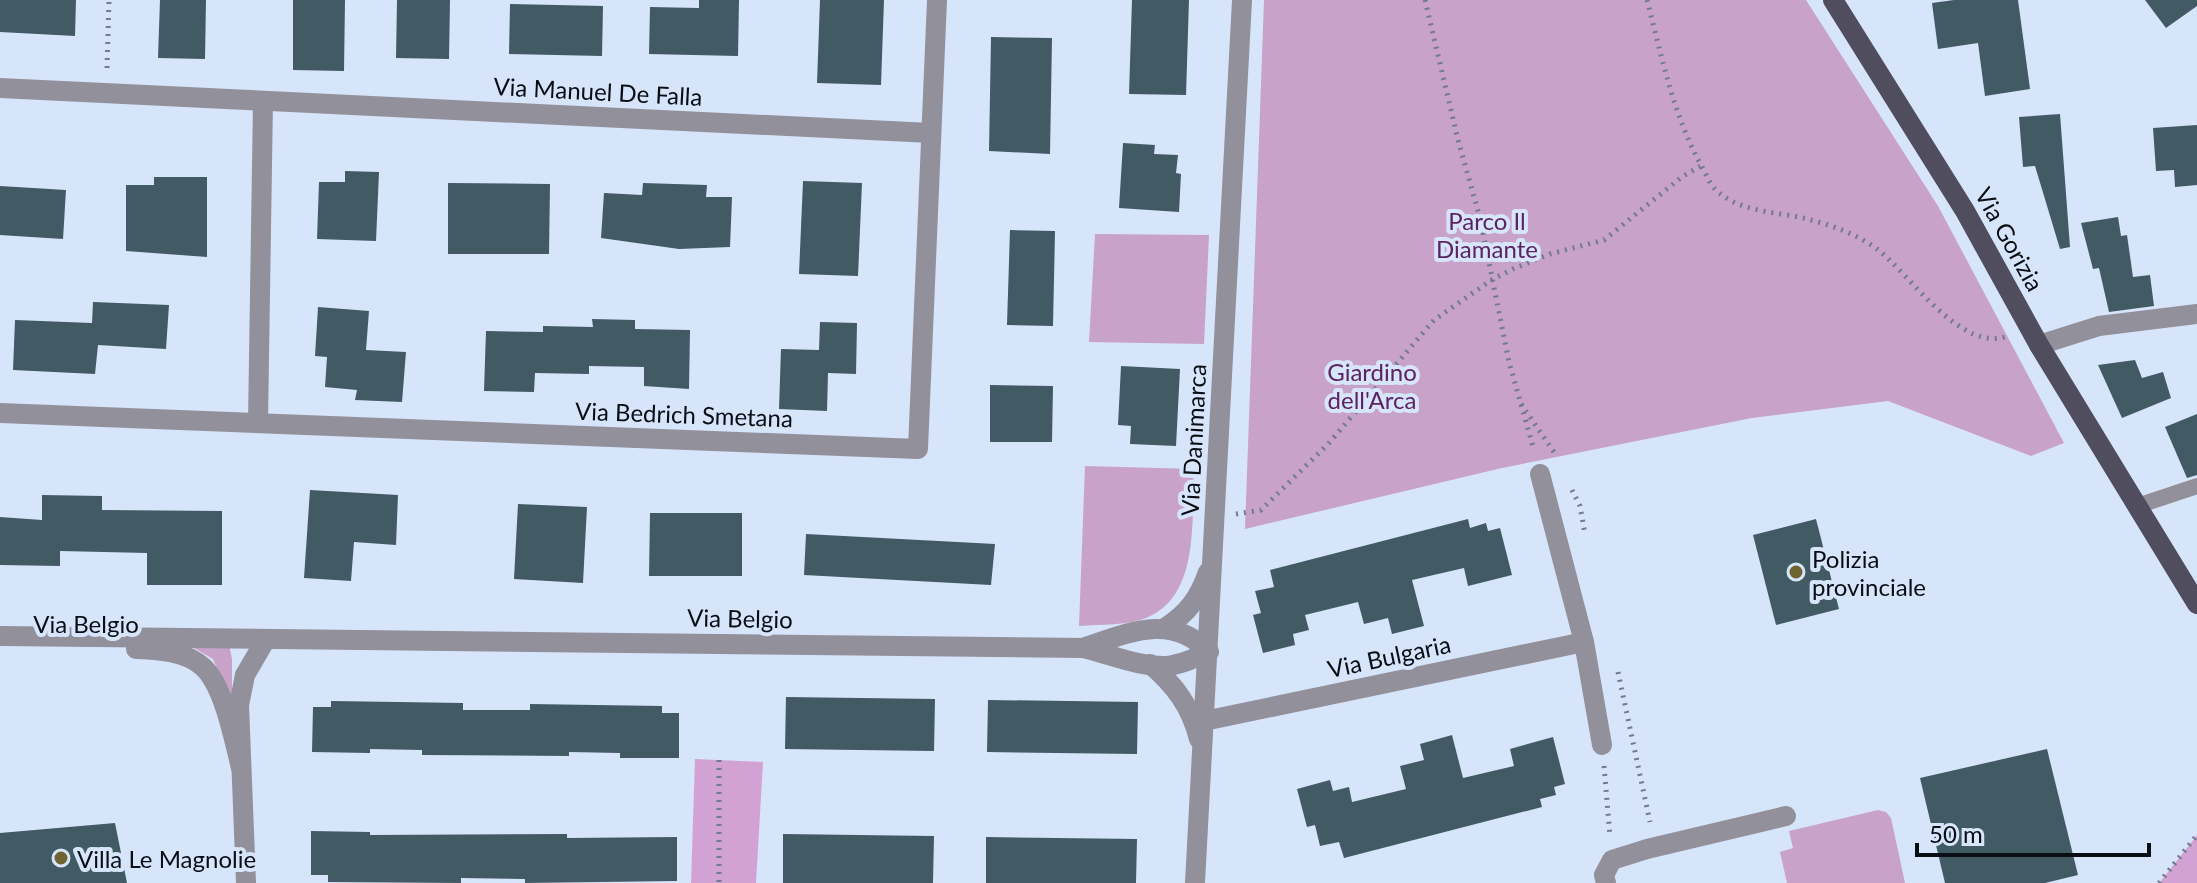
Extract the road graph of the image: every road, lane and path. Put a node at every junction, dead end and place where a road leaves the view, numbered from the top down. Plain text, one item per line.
1 (109, 0) edge
2 (937, 0) edge
3 (1242, 0) edge
4 (1425, 0) edge
5 (1647, 0) edge
6 (1833, 0) edge
7 (0, 88) edge
8 (106, 93) junction
9 (263, 101) junction
10 (931, 133) junction
11 (1701, 166) junction
12 (1493, 279) junction
13 (2197, 314) edge
14 (2028, 326) junction
15 (2039, 345) junction
16 (0, 413) edge
17 (258, 423) junction
18 (1540, 474) joint
19 (2197, 486) edge
20 (2137, 506) junction
21 (1216, 515) junction
22 (1214, 549) junction
23 (2197, 604) edge
24 (1165, 628) junction
25 (0, 636) edge
26 (266, 639) junction
27 (1584, 642) junction
28 (1083, 648) junction
29 (0, 649) edge
30 (1209, 652) junction
31 (1150, 664) junction
32 (1204, 721) junction
33 (1602, 745) joint
34 (1203, 752) junction
35 (719, 760) dead end
36 (241, 768) junction
37 (1786, 816) dead end
38 (2197, 835) edge
39 (1612, 860) junction
40 (246, 883) edge
41 (719, 883) edge
42 (1195, 883) edge
43 (1606, 883) edge
44 (2159, 883) edge

1 - 8 path
2 - 10 street, Via Bedrich Smetana
3 - 21 street, Via Danimarca
4 - 12 path
5 - 11 path
6 - 14 main road, Via Gorizia
7 - 8 street, Via Manuel De Falla
8 - 9 street, Via Manuel De Falla
9 - 10 street, Via Manuel De Falla
9 - 17 street
10 - 17 street, Via Bedrich Smetana
11 - 12 path
11 - 14 path
12 - 18 path
12 - 21 path
13 - 15 street
14 - 15 main road, Via Gorizia
15 - 20 main road, Via Gorizia
16 - 17 street, Via Bedrich Smetana
18 - 27 street
19 - 20 lane
20 - 23 main road, Via Gorizia
21 - 22 street, Via Danimarca
22 - 24 street
22 - 30 street, Via Danimarca
24 - 28 street
24 - 30 street
25 - 26 street, Via Belgio
26 - 28 street, Via Belgio
26 - 36 street, Via Belgio
27 - 32 street, Via Bulgaria
27 - 33 street
28 - 31 street, Via Belgio
29 - 36 street, Via Belgio
30 - 31 street, Via Belgio
30 - 32 street, Via Danimarca
31 - 34 street
32 - 34 street, Via Danimarca
33 - 39 path
34 - 42 street, Via Danimarca
35 - 41 path
36 - 40 street, Via Belgio
37 - 39 street
38 - 44 path
39 - 43 street

